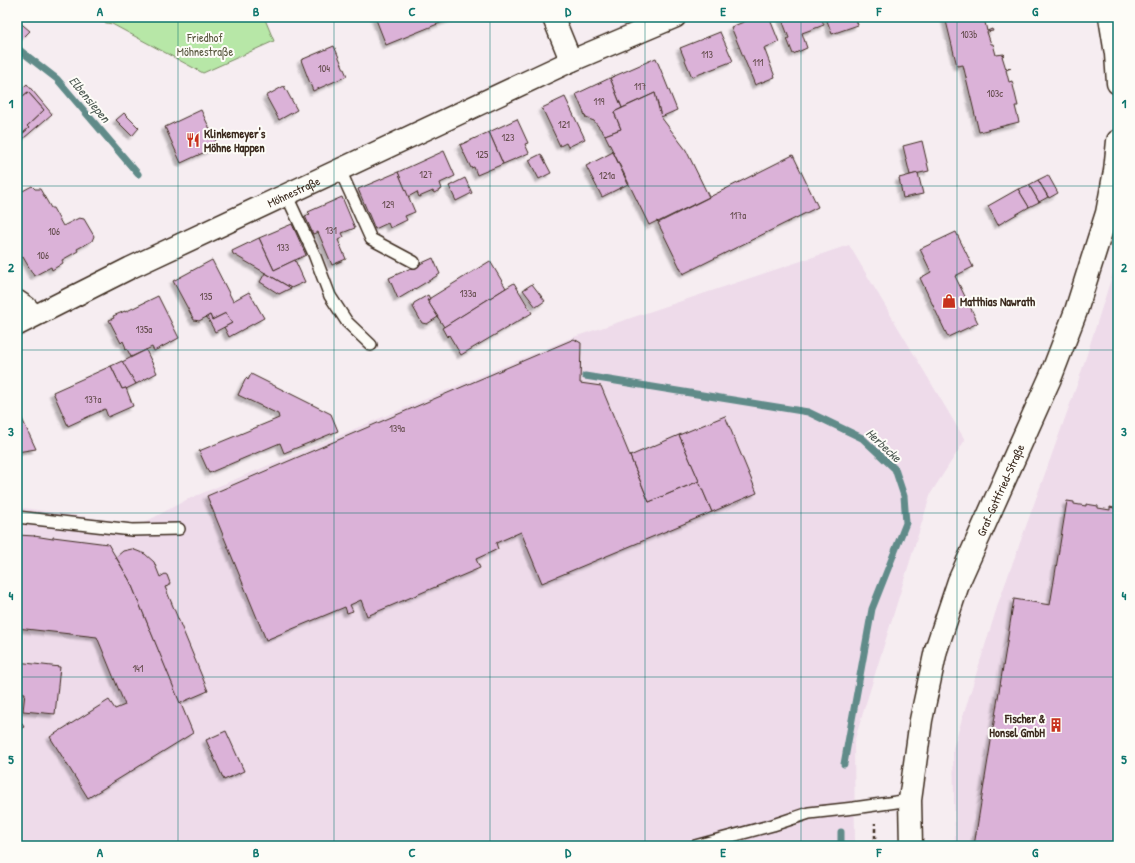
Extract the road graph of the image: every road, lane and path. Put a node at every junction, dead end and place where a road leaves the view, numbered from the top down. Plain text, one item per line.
1 (553, 17) edge
2 (675, 17) edge
3 (1110, 17) edge
4 (571, 61) junction
5 (1118, 83) edge
6 (1118, 141) edge
7 (340, 170) junction
8 (286, 194) junction
9 (414, 262) dead end
10 (17, 301) edge
11 (26, 320) edge
12 (371, 345) dead end
13 (17, 517) edge
14 (178, 529) dead end
15 (910, 800) junction
16 (876, 805) junction
17 (695, 846) edge
18 (875, 846) edge
19 (911, 846) edge

1 - 4 street
2 - 4 street, Möhnestraße
3 - 5 street
4 - 7 street, Möhnestraße
6 - 15 street, Graf-Gottfried-Straße
7 - 8 street, Möhnestraße
7 - 9 lane
8 - 11 street, Möhnestraße
8 - 12 lane
10 - 11 street
13 - 14 lane
15 - 16 lane
15 - 19 street, Graf-Gottfried-Straße
16 - 17 lane
16 - 18 path

